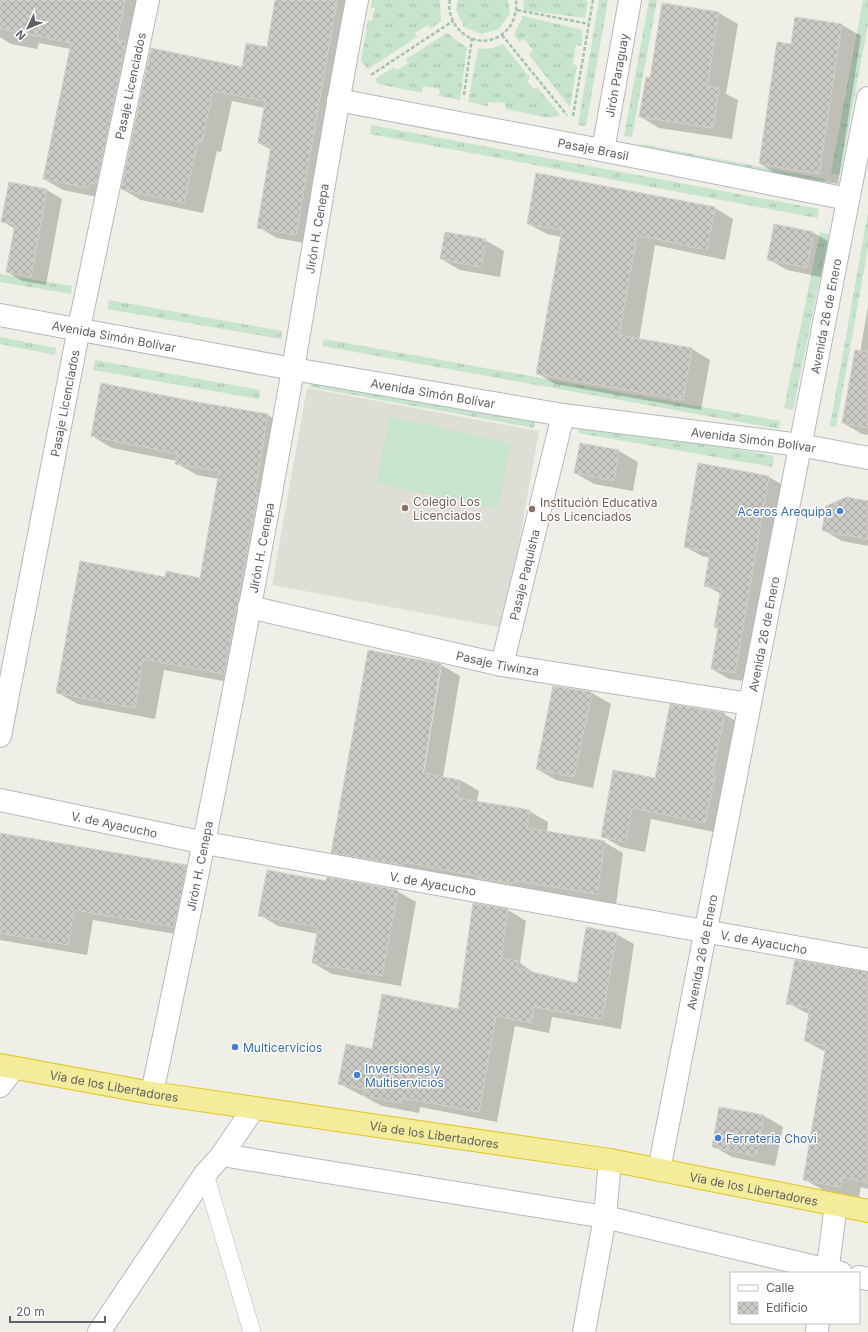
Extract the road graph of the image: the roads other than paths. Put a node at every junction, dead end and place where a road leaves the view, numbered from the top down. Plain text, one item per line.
1 (148, 0) edge
2 (357, 0) edge
3 (630, 0) edge
4 (339, 92) junction
5 (868, 98) edge
6 (603, 150) junction
7 (848, 199) junction
8 (0, 315) edge
9 (79, 328) junction
10 (293, 369) junction
11 (563, 415) junction
12 (800, 445) junction
13 (868, 458) edge
14 (249, 607) junction
15 (502, 665) junction
16 (748, 704) junction
17 (0, 736) edge
18 (0, 800) edge
19 (205, 843) junction
20 (706, 930) junction
21 (868, 960) edge
22 (7, 1066) edge
23 (0, 1086) edge
24 (152, 1093) junction
25 (254, 1109) junction
26 (222, 1155) junction
27 (610, 1160) junction
28 (659, 1170) junction
29 (206, 1174) junction
30 (836, 1205) junction
31 (868, 1210) edge
32 (606, 1217) junction
33 (832, 1272) edge
34 (99, 1332) edge
35 (252, 1332) edge
36 (584, 1332) edge

1 - 9 street, Pasaje Licenciados
2 - 4 street, Jirón H. Cenepa
3 - 6 street, Jirón Paraguay
4 - 6 street, Pasaje Brasil
4 - 10 street, Jirón H. Cenepa
5 - 7 street, Avenida 26 de Enero
6 - 7 street, Pasaje Brasil
7 - 12 street, Avenida 26 de Enero
8 - 9 street, Avenida Simón Bolívar
9 - 10 street, Avenida Simón Bolívar
9 - 17 street, Pasaje Licenciados
10 - 11 street, Avenida Simón Bolívar
10 - 14 street, Jirón H. Cenepa
11 - 12 street, Avenida Simón Bolívar
11 - 15 street, Pasaje Paquisha
12 - 13 street, Avenida Simón Bolívar
12 - 16 street, Avenida 26 de Enero
14 - 15 street, Pasaje Tiwinza
14 - 19 street, Jirón H. Cenepa
15 - 16 street, Pasaje Tiwinza
16 - 20 street, Avenida 26 de Enero
18 - 19 street, V. de Ayacucho
19 - 20 street, V. de Ayacucho
19 - 24 street, Jirón H. Cenepa
20 - 21 street, V. de Ayacucho
20 - 28 street, Avenida 26 de Enero
22 - 23 street
22 - 24 highway, Vía de los Libertadores
24 - 25 highway, Vía de los Libertadores
25 - 26 street
25 - 27 highway, Vía de los Libertadores
26 - 29 street
26 - 32 street
27 - 28 highway, Vía de los Libertadores
27 - 32 street
28 - 30 highway, Vía de los Libertadores
29 - 34 street
29 - 35 lane
30 - 31 highway, Vía de los Libertadores
30 - 33 street
32 - 33 street
32 - 36 street

